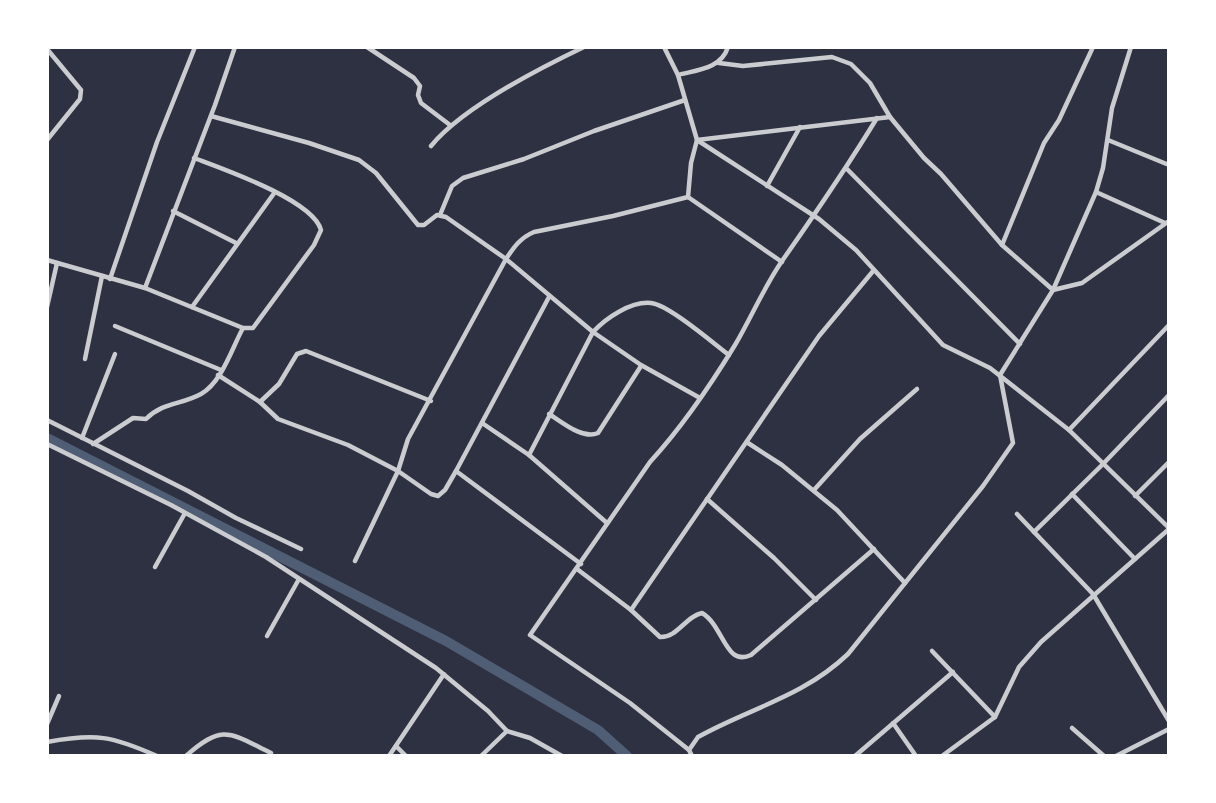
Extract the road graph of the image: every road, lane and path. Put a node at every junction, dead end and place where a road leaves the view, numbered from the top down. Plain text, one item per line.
1 (195, 47) edge
2 (235, 47) edge
3 (367, 47) edge
4 (563, 47) edge
5 (584, 47) edge
6 (664, 47) edge
7 (728, 47) edge
8 (1093, 47) edge
9 (1131, 47) edge
10 (47, 49) edge
11 (571, 54) junction
12 (719, 63) junction
13 (677, 75) junction
14 (685, 100) junction
15 (211, 116) junction
16 (890, 117) junction
17 (877, 118) junction
18 (450, 125) junction
19 (800, 127) junction
20 (47, 140) edge
21 (697, 140) junction
22 (1108, 140) junction
23 (431, 145) dead end
24 (194, 158) junction
25 (1169, 165) edge
26 (846, 168) junction
27 (767, 186) junction
28 (275, 192) junction
29 (1096, 192) junction
30 (688, 197) junction
31 (173, 211) junction
32 (440, 215) junction
33 (815, 216) junction
34 (1167, 222) edge
35 (236, 243) junction
36 (1002, 245) junction
37 (506, 259) junction
38 (47, 260) edge
39 (782, 262) junction
40 (57, 263) junction
41 (874, 270) junction
42 (102, 276) junction
43 (110, 279) junction
44 (145, 288) junction
45 (1053, 290) junction
46 (549, 297) junction
47 (47, 307) edge
48 (192, 307) junction
49 (1169, 325) edge
50 (115, 326) dead end
51 (243, 328) junction
52 (593, 332) junction
53 (1020, 344) junction
54 (115, 354) dead end
55 (729, 355) junction
56 (85, 359) dead end
57 (642, 365) junction
58 (220, 373) junction
59 (1000, 375) junction
60 (916, 389) dead end
61 (1169, 395) edge
62 (700, 398) junction
63 (430, 401) junction
64 (260, 402) junction
65 (549, 414) junction
66 (47, 420) edge
67 (482, 423) junction
68 (1069, 430) junction
69 (82, 438) junction
70 (748, 443) junction
71 (47, 444) edge
72 (92, 444) junction
73 (529, 454) junction
74 (1169, 462) edge
75 (1103, 464) junction
76 (398, 471) junction
77 (456, 471) junction
78 (814, 490) junction
79 (1072, 494) junction
80 (1135, 496) junction
81 (707, 499) junction
82 (185, 513) junction
83 (1017, 514) dead end
84 (607, 523) junction
85 (1169, 529) edge
86 (1034, 532) junction
87 (302, 549) dead end
88 (874, 549) junction
89 (1135, 559) junction
90 (355, 561) dead end
91 (155, 567) dead end
92 (579, 567) junction
93 (299, 579) junction
94 (905, 583) junction
95 (1093, 594) junction
96 (816, 600) junction
97 (631, 610) junction
98 (267, 636) dead end
99 (932, 651) dead end
100 (953, 672) junction
101 (444, 674) junction
102 (58, 696) dead end
103 (995, 717) junction
104 (1169, 721) edge
105 (893, 723) junction
106 (47, 724) edge
107 (1072, 728) dead end
108 (1169, 729) edge
109 (507, 731) junction
110 (47, 742) edge
111 (396, 746) junction
112 (271, 753) dead end
113 (690, 753) edge
114 (156, 756) edge
115 (186, 756) edge
116 (389, 756) edge
117 (406, 756) edge
118 (481, 756) edge
119 (562, 756) edge
120 (855, 756) edge
121 (916, 756) edge
122 (942, 756) edge
123 (1104, 756) edge
124 (1116, 756) edge

1 - 43 street
2 - 15 street
3 - 18 street
4 - 11 street
5 - 11 street
6 - 13 street
7 - 12 street
8 - 36 street
9 - 22 street
10 - 20 street
11 - 18 street
12 - 13 street
12 - 16 street
13 - 14 street
14 - 21 street
14 - 32 street
15 - 24 street
15 - 32 street
16 - 17 street
16 - 36 street
17 - 19 street
17 - 26 street
18 - 23 street
19 - 21 street
19 - 27 street
21 - 27 street
21 - 30 street
22 - 25 street
22 - 29 street
24 - 28 street
24 - 31 street
26 - 33 street
26 - 53 street
27 - 33 street
28 - 35 street
28 - 51 street
29 - 34 street
29 - 45 street
30 - 37 street
30 - 39 street
31 - 35 street
31 - 44 street
32 - 37 street
33 - 39 street
33 - 41 street
34 - 45 street
35 - 48 street
36 - 45 street
37 - 46 street
37 - 63 street
38 - 40 street
39 - 55 street
40 - 42 street
40 - 47 street
41 - 59 street
41 - 70 street
42 - 43 street
42 - 56 street
43 - 44 street
44 - 48 street
45 - 53 street
46 - 52 street
46 - 67 street
48 - 51 street
49 - 68 street
50 - 58 street
51 - 58 street
52 - 55 street
52 - 57 street
52 - 65 street
53 - 59 street
54 - 69 street
55 - 62 street
57 - 62 street
57 - 65 street
58 - 64 street
58 - 72 street
59 - 68 street
59 - 94 street
60 - 78 street
61 - 75 street
62 - 84 street
63 - 64 street
63 - 76 street
64 - 76 street
65 - 73 street
66 - 69 street
67 - 73 street
67 - 77 street
68 - 75 street
69 - 72 street
70 - 78 street
70 - 81 street
71 - 82 street
72 - 87 street
73 - 84 street
74 - 80 street
75 - 79 street
75 - 80 street
76 - 77 street
76 - 90 street
77 - 92 street
78 - 88 street
79 - 86 street
79 - 89 street
80 - 85 street
81 - 96 street
81 - 97 street
82 - 91 street
82 - 93 street
83 - 86 street
84 - 92 street
85 - 89 street
86 - 95 street
88 - 94 street
88 - 96 street
89 - 95 street
92 - 97 street
92 - 113 street
93 - 98 street
93 - 101 street
94 - 113 street
95 - 103 street
95 - 104 street
96 - 97 street
99 - 100 street
100 - 103 street
100 - 105 street
101 - 109 street
101 - 111 street
102 - 106 street
103 - 122 street
105 - 120 street
105 - 121 street
107 - 123 street
108 - 124 street
109 - 118 street
109 - 119 street
110 - 114 street
111 - 116 street
111 - 117 street
112 - 115 street

